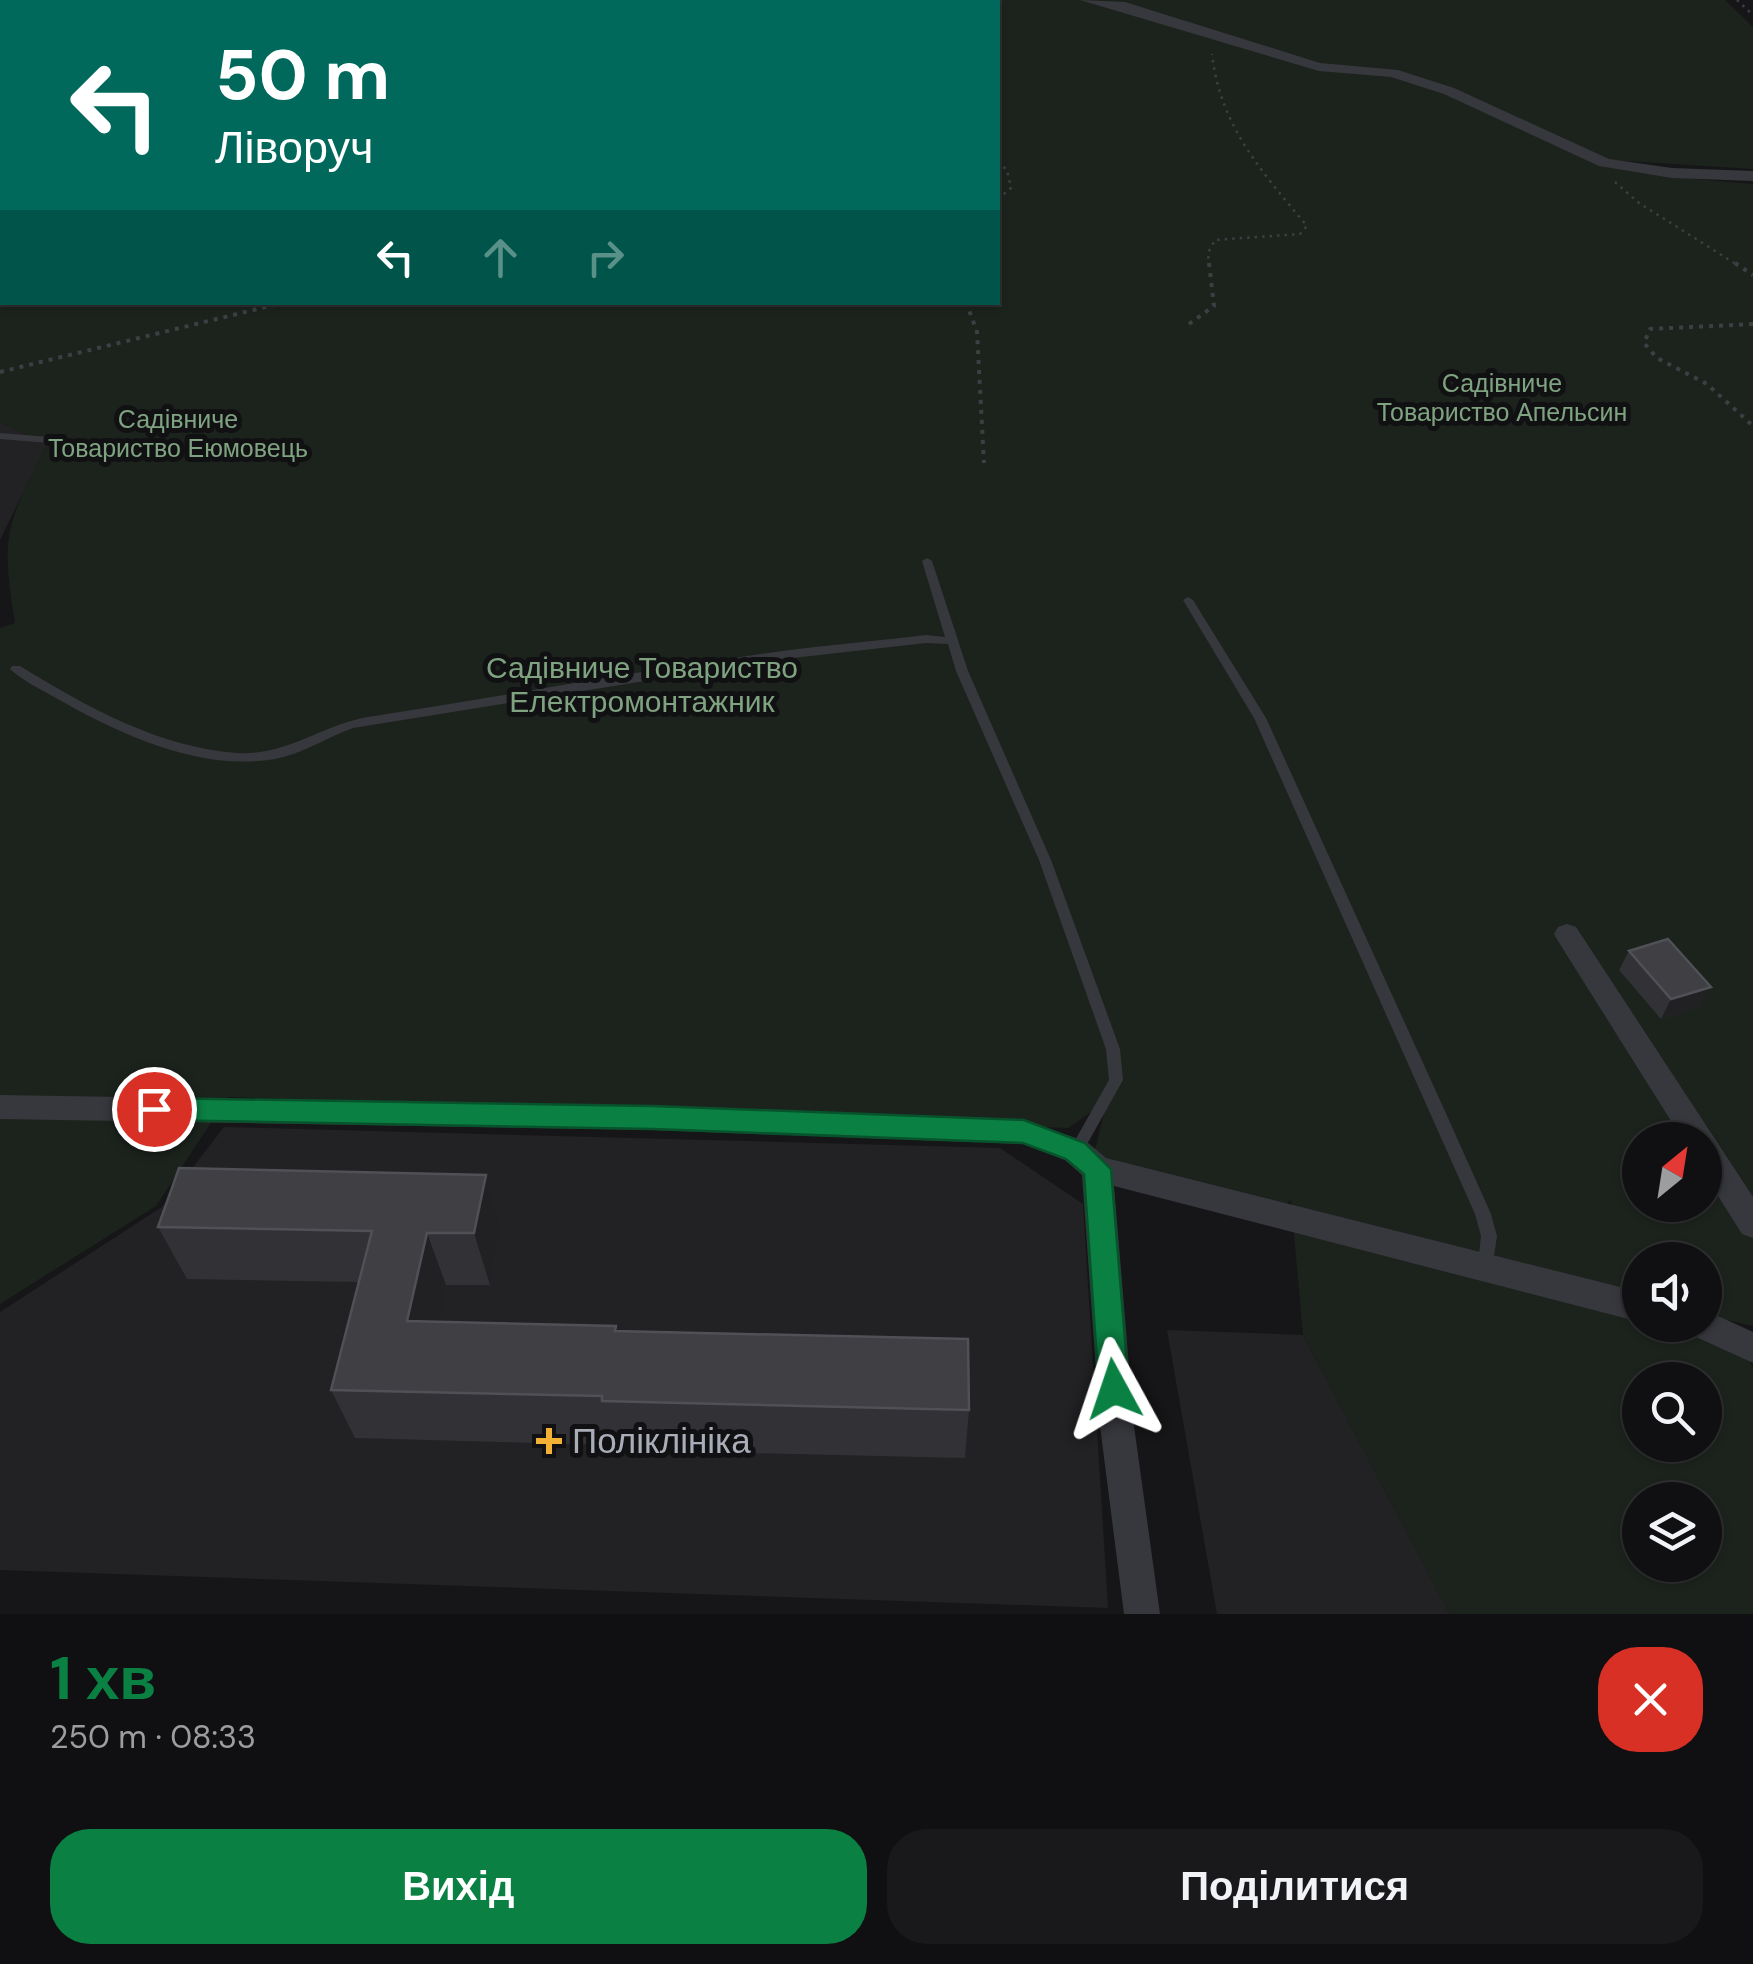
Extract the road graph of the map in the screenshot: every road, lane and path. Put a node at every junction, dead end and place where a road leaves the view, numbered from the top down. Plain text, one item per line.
1 (1087, 0) edge
2 (1737, 0) edge
3 (1753, 15) edge
4 (1219, 37) junction
5 (1605, 163) junction
6 (1000, 164) edge
7 (1753, 176) edge
8 (1000, 198) edge
9 (1753, 275) edge
10 (274, 305) edge
11 (967, 305) edge
12 (1189, 324) dead end
13 (1753, 324) edge
14 (0, 372) edge
15 (1753, 426) edge
16 (0, 436) edge
17 (62, 441) dead end
18 (984, 462) dead end
19 (927, 562) dead end
20 (1188, 600) dead end
21 (952, 641) junction
22 (16, 669) dead end
23 (1566, 934) dead end
24 (0, 1106) edge
25 (1687, 1122) edge
26 (1086, 1160) junction
27 (1722, 1176) edge
28 (1753, 1224) edge
29 (1486, 1264) junction
30 (1622, 1302) edge
31 (1722, 1332) edge
32 (1753, 1348) edge
33 (1142, 1614) edge

1 - 4 street
2 - 3 path
4 - 5 street
4 - 12 path
5 - 7 street
5 - 9 path
6 - 8 path
10 - 14 path
11 - 18 path
13 - 15 path
16 - 17 lane
19 - 21 lane
20 - 29 lane
21 - 22 lane
21 - 26 lane
23 - 25 street
24 - 26 street
26 - 29 street
26 - 33 street
27 - 28 street
29 - 30 street
31 - 32 street

